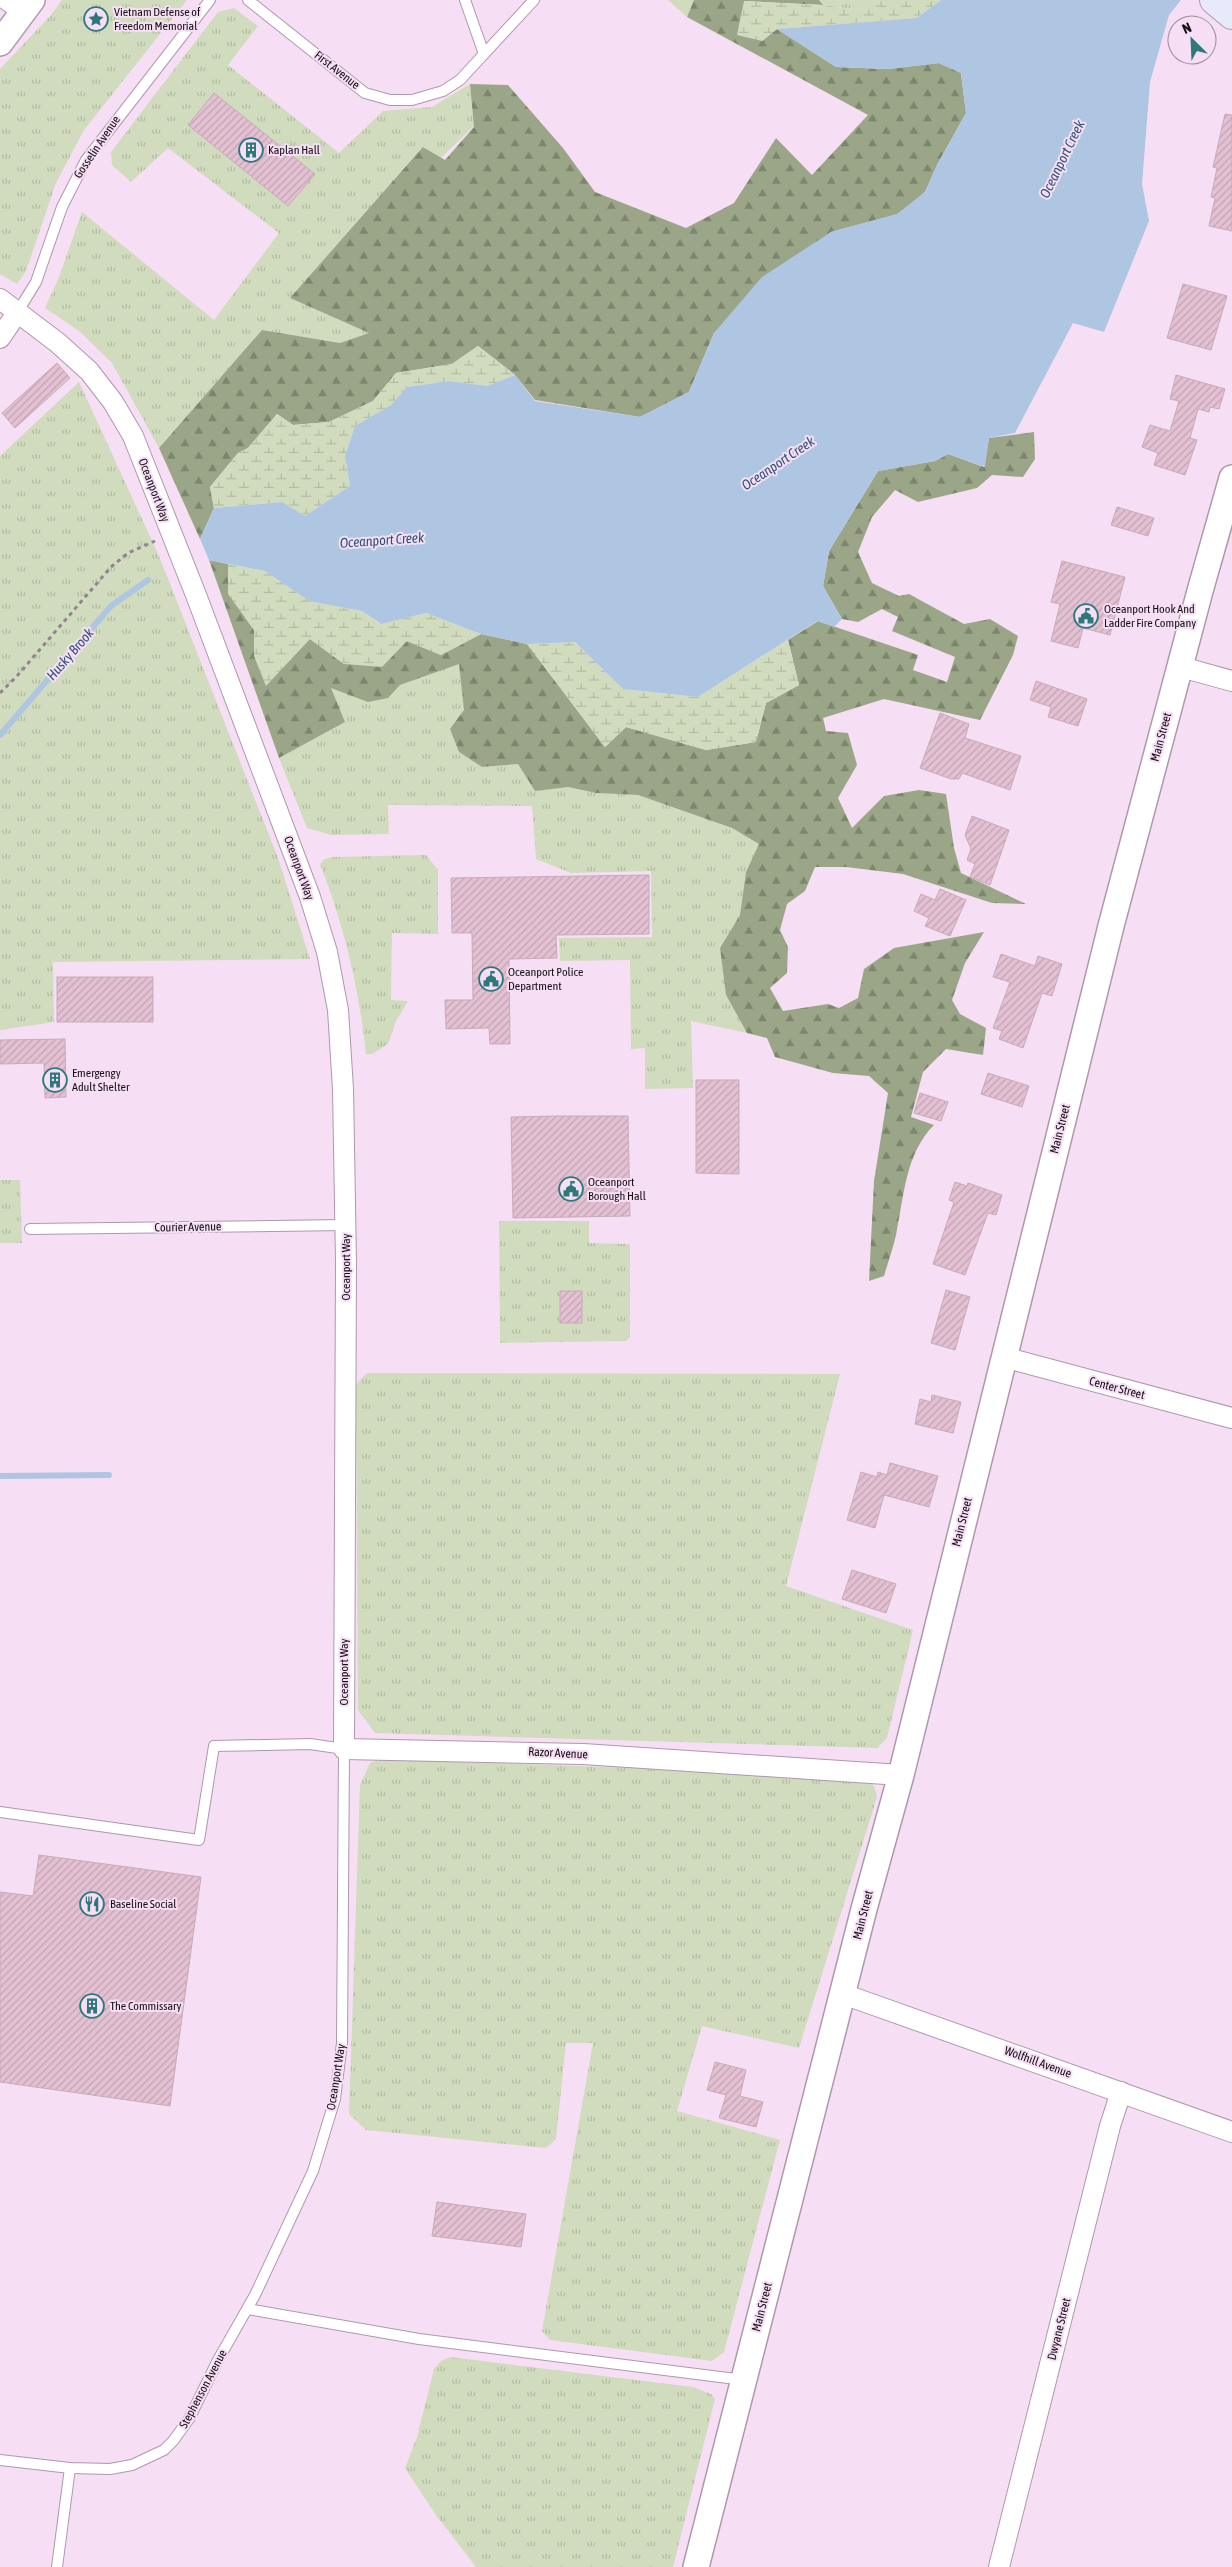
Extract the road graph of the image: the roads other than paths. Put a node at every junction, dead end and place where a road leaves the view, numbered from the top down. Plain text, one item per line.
1 (210, 0) edge
2 (248, 0) edge
3 (465, 0) edge
4 (534, 0) edge
5 (1214, 0) edge
6 (21, 4) edge
7 (1232, 15) edge
8 (0, 43) edge
9 (484, 54) junction
10 (0, 299) edge
11 (17, 313) junction
12 (0, 338) edge
13 (1232, 478) edge
14 (1181, 667) junction
15 (1232, 681) edge
16 (346, 1225) junction
17 (30, 1229) dead end
18 (1003, 1357) junction
19 (1232, 1418) edge
20 (344, 1750) junction
21 (901, 1775) junction
22 (0, 1812) edge
23 (843, 1994) junction
24 (1122, 2092) junction
25 (1232, 2132) edge
26 (248, 2309) junction
27 (744, 2380) junction
28 (0, 2460) edge
29 (70, 2468) junction
30 (57, 2567) edge
31 (696, 2567) edge
32 (999, 2567) edge

1 - 11 lane, Gosselin Avenue
2 - 9 lane, First Avenue
3 - 9 lane
4 - 9 lane, First Avenue
5 - 7 main road
6 - 8 street
10 - 11 street, Oceanport Way
11 - 12 street, Gosselin Avenue
11 - 16 street, Oceanport Way
13 - 14 street, Main Street
14 - 15 street
14 - 18 street, Main Street
16 - 17 lane, Courier Avenue
16 - 20 street, Oceanport Way
18 - 19 street, Center Street
18 - 21 street, Main Street
20 - 21 street, Razor Avenue
20 - 22 lane, Razor Avenue
20 - 26 lane, Oceanport Way
21 - 23 street, Main Street
23 - 24 street, Wolfhill Avenue
23 - 27 street, Main Street
24 - 25 street, Wolfhill Avenue
24 - 32 street, Dwyane Street
26 - 27 lane
26 - 29 lane, Stephenson Avenue
27 - 31 street, Main Street
28 - 29 lane, Stephenson Avenue
29 - 30 lane

